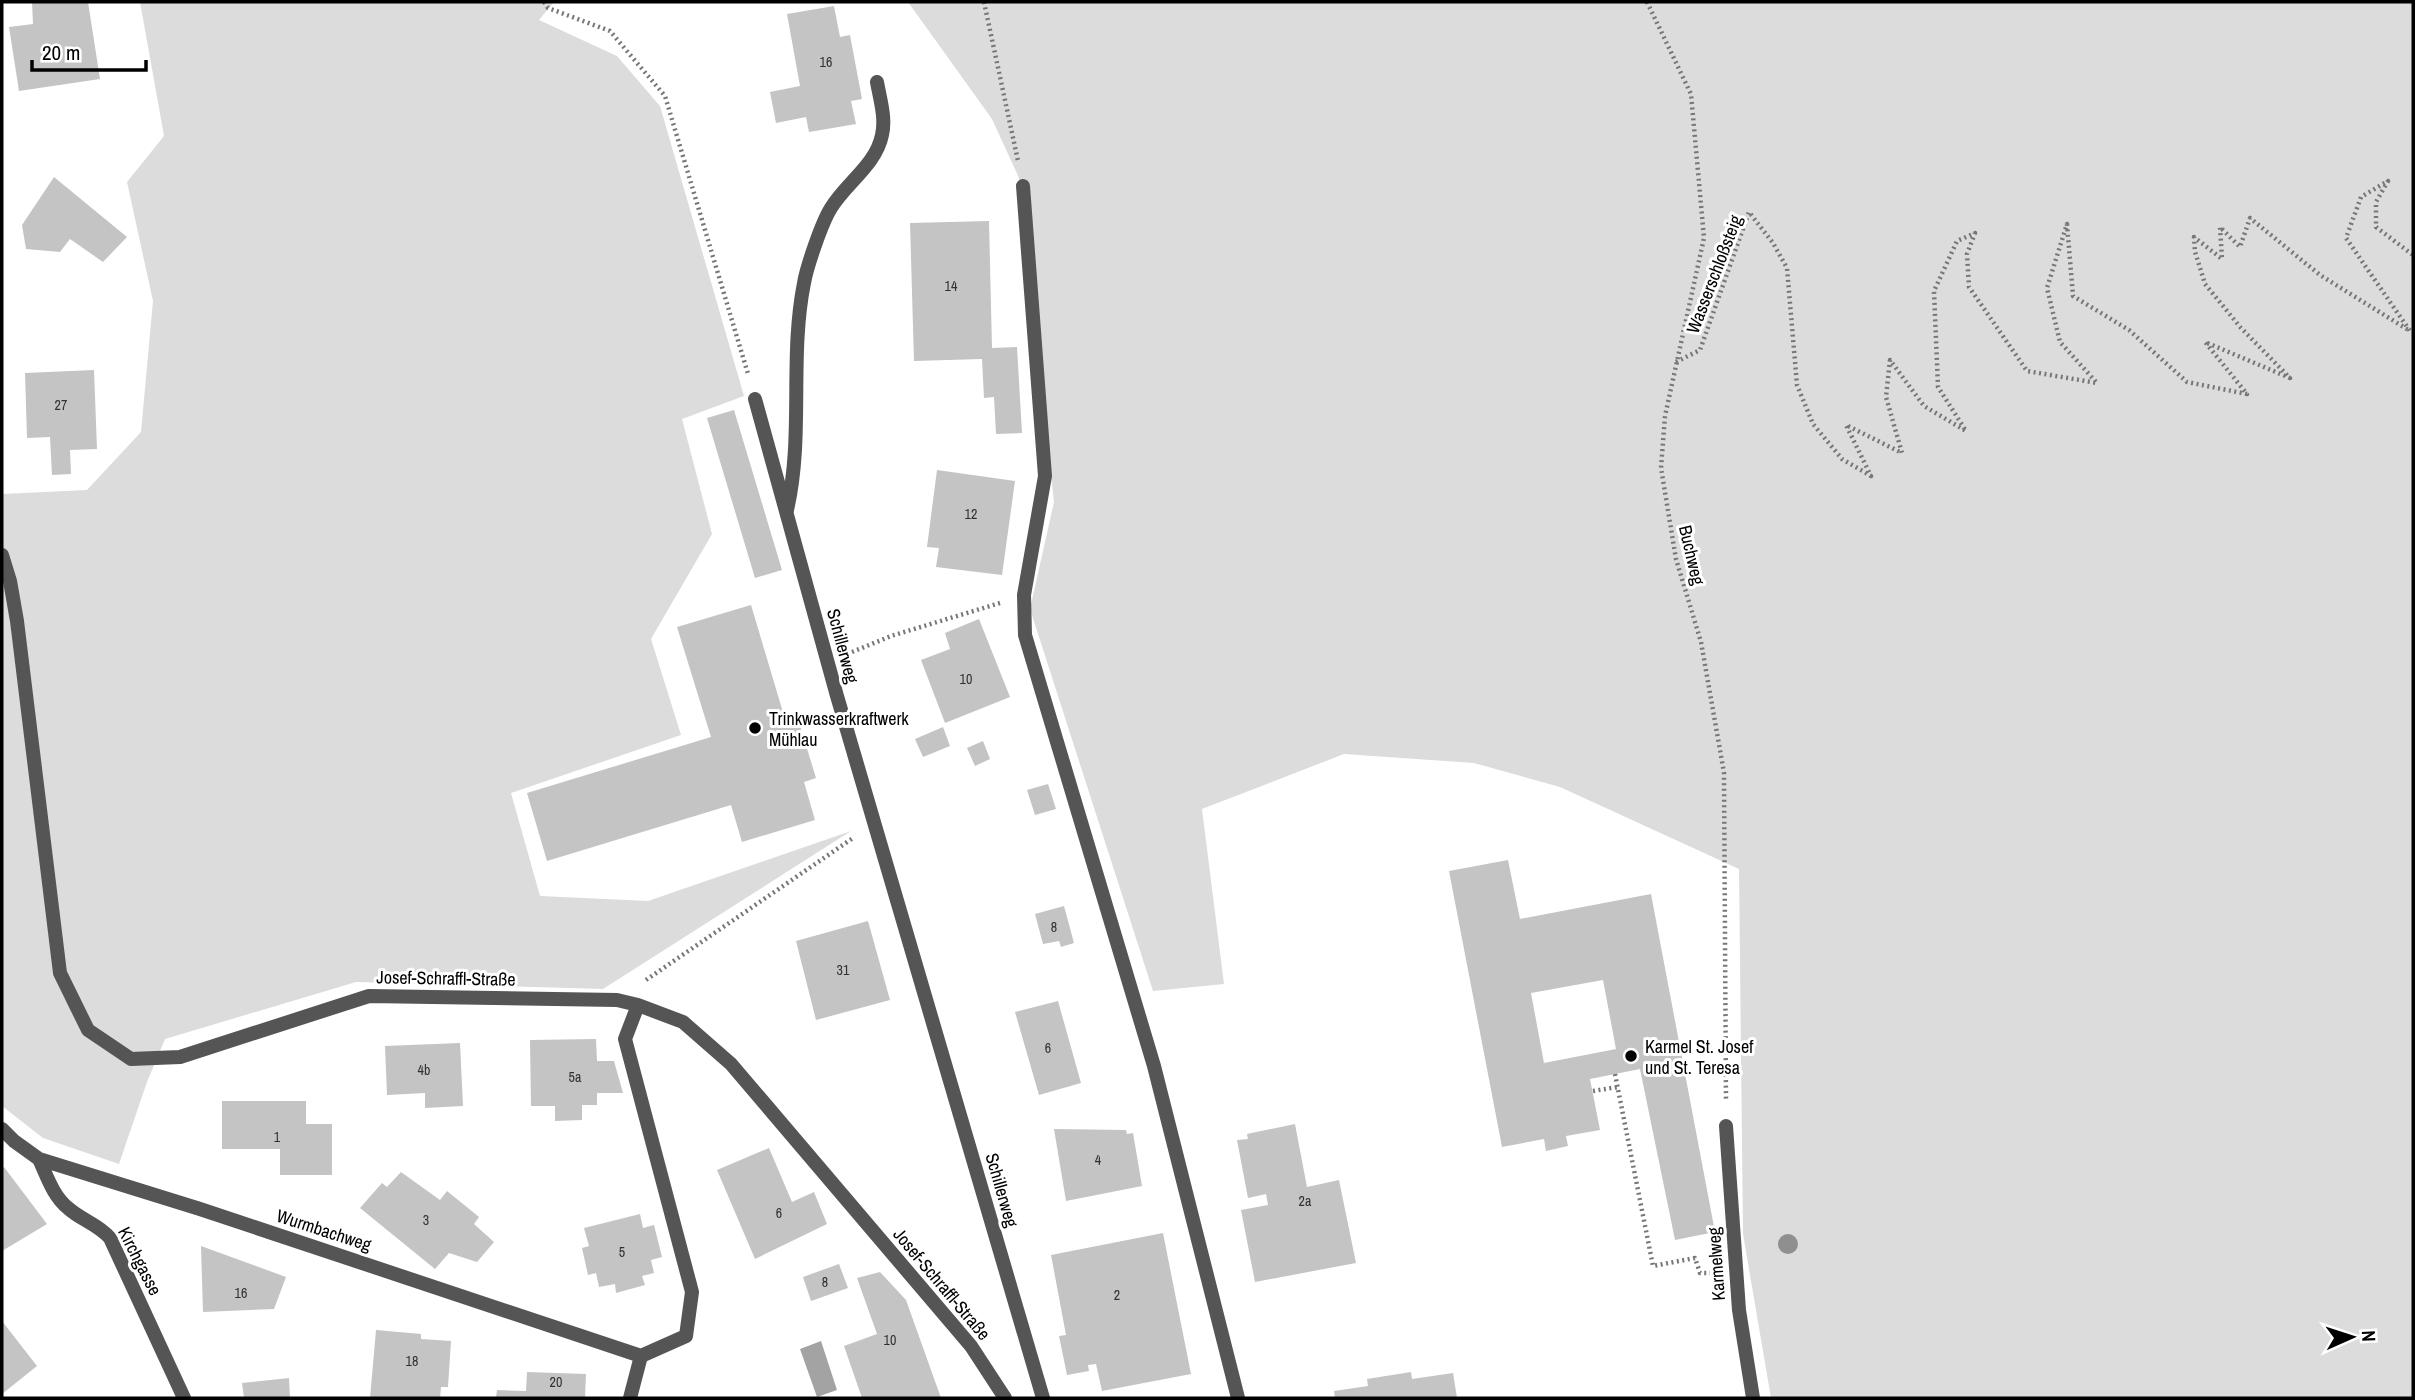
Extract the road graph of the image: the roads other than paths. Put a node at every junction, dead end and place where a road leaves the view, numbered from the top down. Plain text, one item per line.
1 (877, 82) dead end
2 (1023, 186) road end
3 (755, 398) road end
4 (787, 510) junction
5 (2, 555) edge
6 (638, 1005) junction
7 (1726, 1126) road end
8 (2, 1129) edge
9 (38, 1159) junction
10 (641, 1356) junction
11 (184, 1398) edge
12 (630, 1398) edge
13 (1005, 1398) edge
14 (1043, 1398) edge
15 (1237, 1398) edge
16 (1753, 1398) edge

1 - 4 street
2 - 15 street
3 - 4 street, Schillerweg
4 - 14 street, Schillerweg
5 - 6 street, Josef-Schraffl-Straße
6 - 10 street
6 - 13 street, Josef-Schraffl-Straße
7 - 16 street, Karmelweg
8 - 9 street, Wurmbachweg
9 - 10 street, Wurmbachweg
9 - 11 street, Kirchgasse
10 - 12 street

